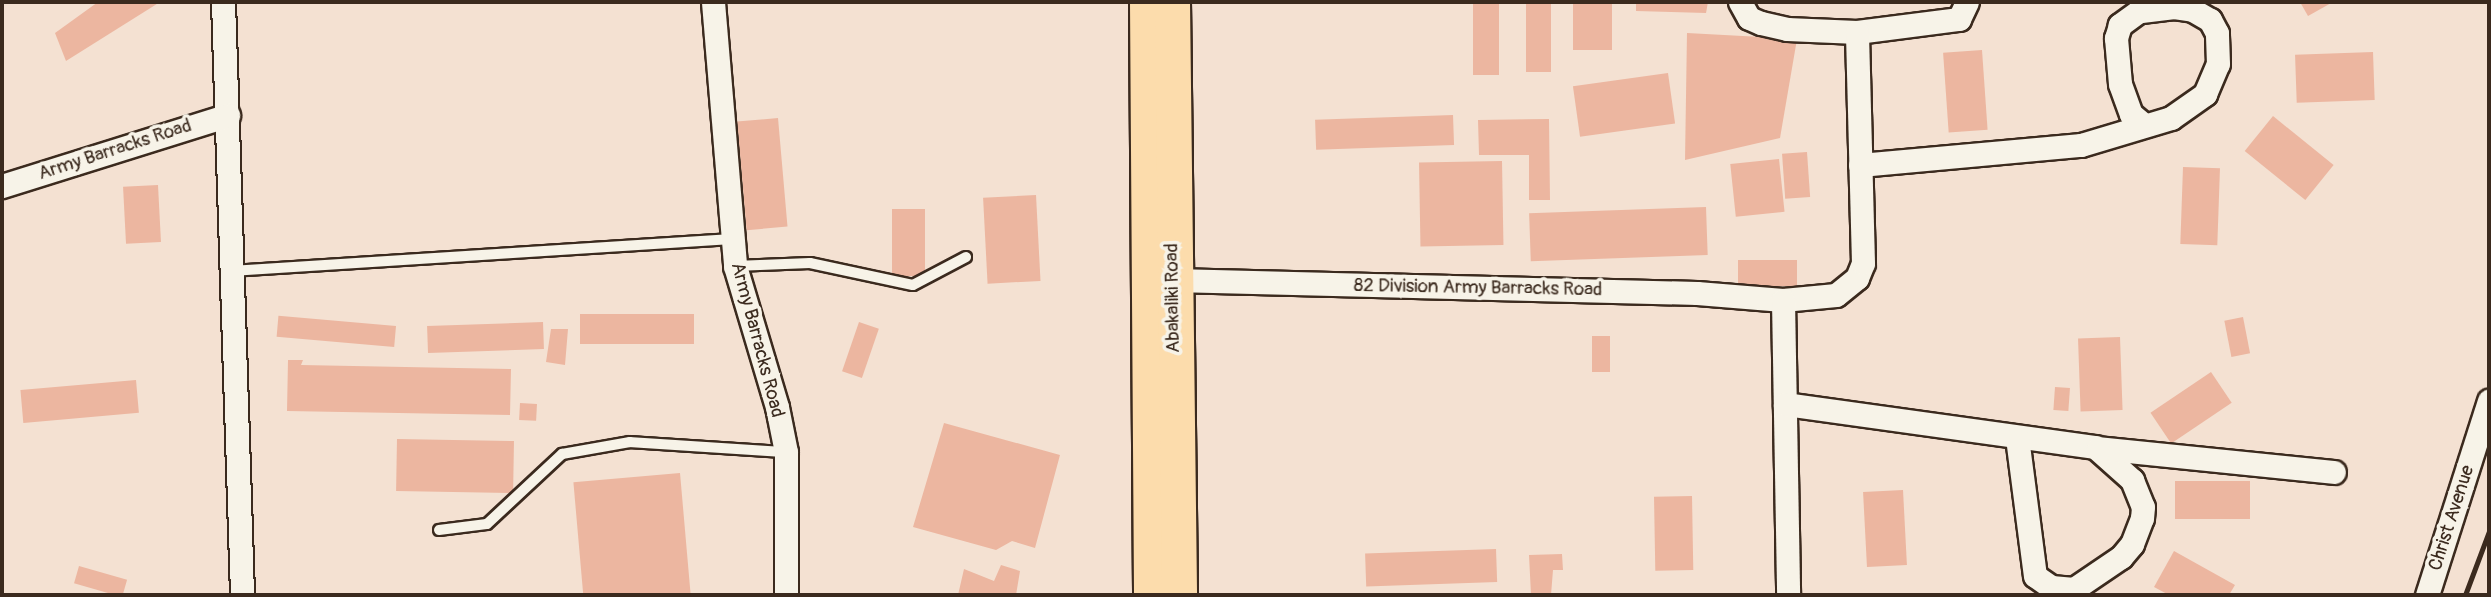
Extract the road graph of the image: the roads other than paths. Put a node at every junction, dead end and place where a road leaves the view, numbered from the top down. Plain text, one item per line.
1 (223, 2) edge
2 (713, 2) edge
3 (1147, 2) edge
4 (1172, 2) edge
5 (1740, 2) edge
6 (1967, 2) edge
7 (1857, 32) junction
8 (228, 115) junction
9 (2143, 124) junction
10 (1860, 165) junction
11 (2, 186) edge
12 (732, 240) junction
13 (966, 257) dead end
14 (735, 266) junction
15 (232, 271) junction
16 (1174, 280) junction
17 (1783, 300) junction
18 (2489, 401) edge
19 (1785, 404) junction
20 (2017, 438) junction
21 (2095, 447) junction
22 (786, 452) junction
23 (2334, 472) dead end
24 (439, 530) dead end
25 (242, 595) edge
26 (786, 595) edge
27 (1151, 595) edge
28 (1179, 595) edge
29 (1788, 595) edge
30 (2427, 595) edge

1 - 8 street
2 - 12 street, Army Barracks Road
3 - 27 main road, Abakaliki Road
4 - 16 main road, Abakaliki Road
5 - 7 street
6 - 7 street
7 - 10 street, 82 Division Army Barracks Road
8 - 11 street, Army Barracks Road
8 - 15 street
9 - 9 street
9 - 10 street
10 - 17 street, 82 Division Army Barracks Road
12 - 14 street, Army Barracks Road
12 - 15 lane
13 - 14 lane
14 - 22 street, Army Barracks Road
15 - 25 street
16 - 17 street, 82 Division Army Barracks Road
16 - 28 main road, Abakaliki Road
17 - 19 street
18 - 30 street, Christ Avenue
19 - 20 street
19 - 29 street
20 - 21 street
20 - 21 street
21 - 23 street
22 - 24 lane
22 - 26 street, Army Barracks Road

